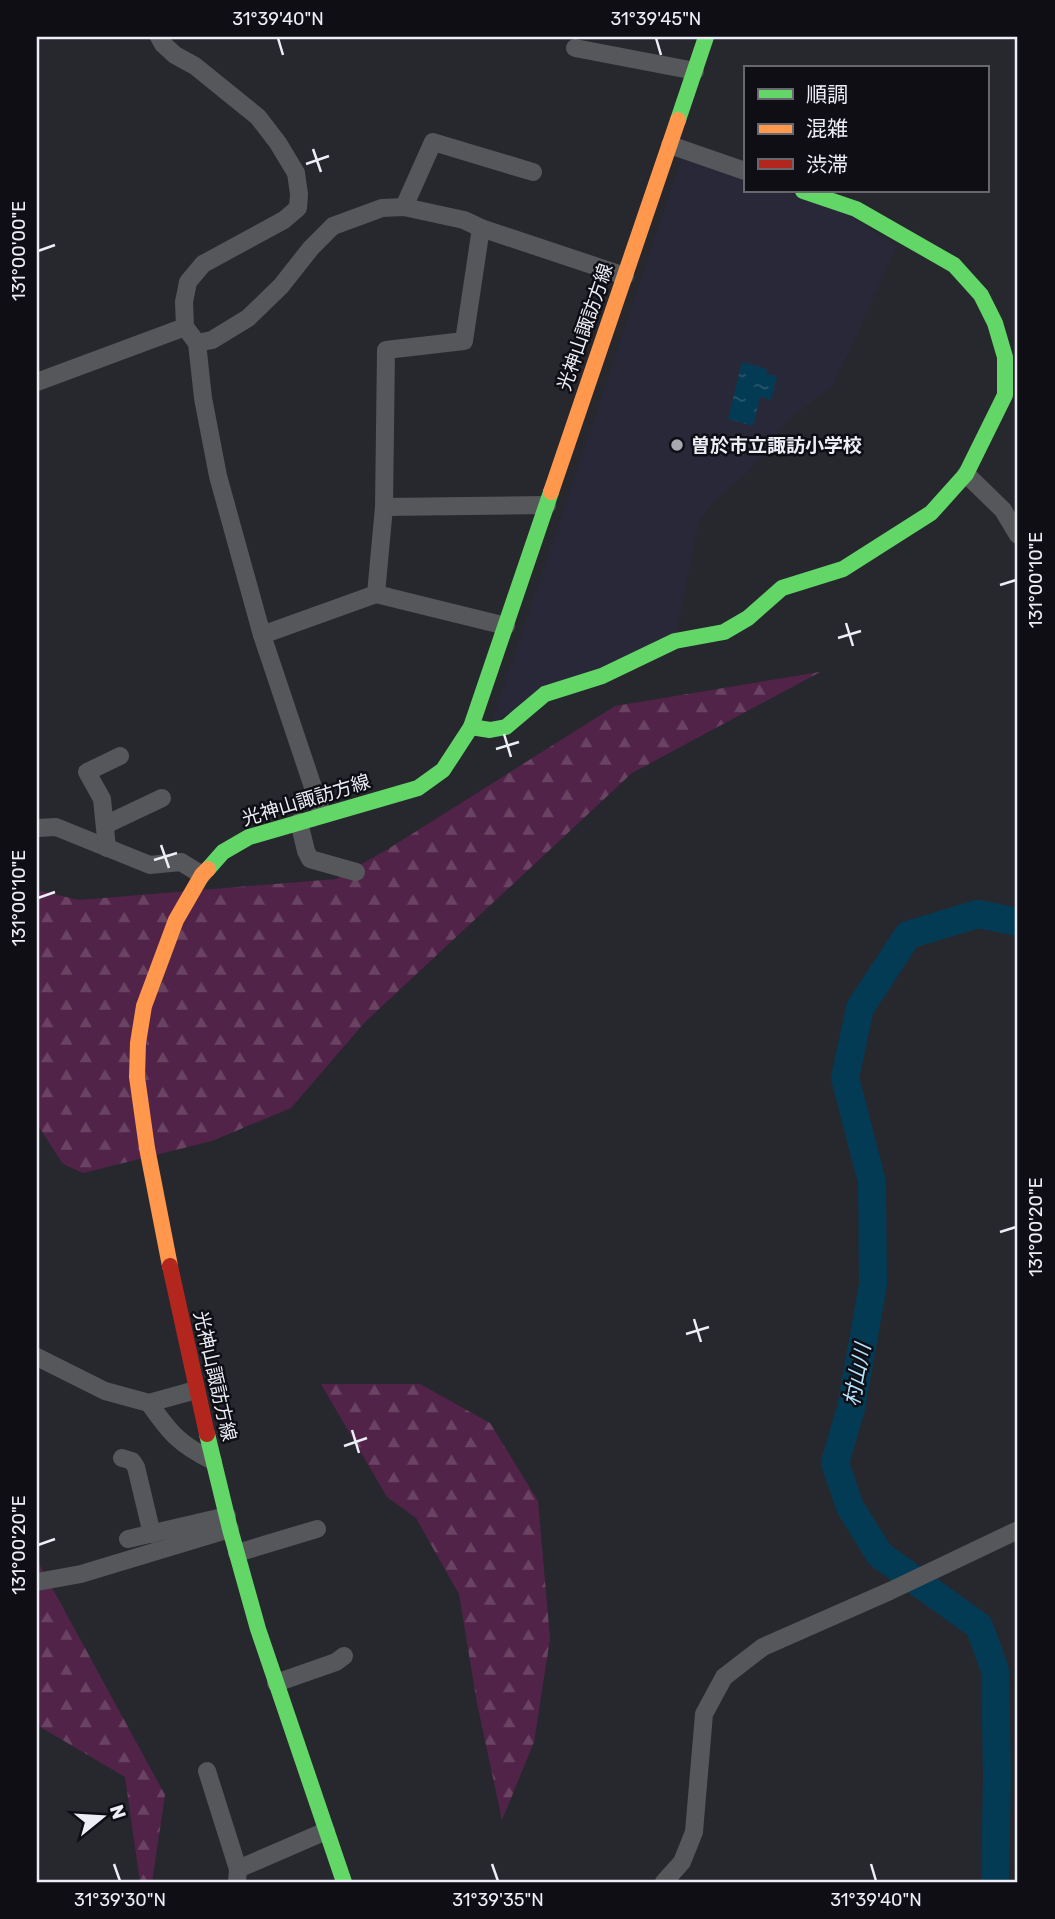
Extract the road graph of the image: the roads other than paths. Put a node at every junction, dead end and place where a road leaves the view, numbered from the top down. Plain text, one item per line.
1 (159, 37) edge
2 (706, 37) edge
3 (575, 48) dead end
4 (695, 71) junction
5 (670, 145) junction
6 (744, 171) edge
7 (533, 172) dead end
8 (806, 192) edge
9 (404, 207) junction
10 (481, 228) junction
11 (625, 275) junction
12 (186, 327) junction
13 (197, 343) junction
14 (37, 382) edge
15 (966, 474) junction
16 (547, 505) junction
17 (384, 507) junction
18 (1018, 535) edge
19 (376, 594) junction
20 (506, 626) junction
21 (262, 635) junction
22 (471, 727) junction
23 (120, 756) dead end
24 (162, 798) dead end
25 (322, 814) junction
26 (299, 822) junction
27 (105, 825) junction
28 (37, 828) edge
29 (107, 848) junction
30 (356, 872) dead end
31 (202, 875) junction
32 (37, 1357) edge
33 (196, 1390) junction
34 (149, 1403) junction
35 (122, 1458) dead end
36 (213, 1461) junction
37 (228, 1522) junction
38 (317, 1529) dead end
39 (1018, 1530) edge
40 (152, 1534) junction
41 (128, 1539) dead end
42 (237, 1553) junction
43 (37, 1582) edge
44 (344, 1657) dead end
45 (276, 1683) junction
46 (206, 1771) dead end
47 (326, 1831) junction
48 (238, 1875) edge
49 (344, 1882) edge
50 (664, 1882) edge

1 - 12 street
2 - 4 main road, 光神山諏訪方線
3 - 4 street
4 - 5 main road, 光神山諏訪方線
5 - 6 street
5 - 11 main road, 光神山諏訪方線
7 - 9 street
8 - 15 main road
9 - 10 street
9 - 13 street
10 - 11 street
10 - 17 street
11 - 16 main road, 光神山諏訪方線
12 - 13 street
12 - 14 street
13 - 21 street
15 - 18 street
15 - 22 main road
16 - 17 street
16 - 20 main road, 光神山諏訪方線
17 - 19 street
19 - 20 street
19 - 21 street
20 - 22 main road, 光神山諏訪方線
21 - 25 street
22 - 25 main road, 光神山諏訪方線
23 - 27 street
24 - 27 street
25 - 26 main road, 光神山諏訪方線
26 - 30 street
26 - 31 main road, 光神山諏訪方線
27 - 29 street
28 - 29 street
29 - 31 street
31 - 33 main road, 光神山諏訪方線
32 - 34 street
33 - 34 street
33 - 36 main road, 光神山諏訪方線
34 - 36 street
35 - 40 street
36 - 37 main road, 光神山諏訪方線
37 - 40 street
37 - 42 main road, 光神山諏訪方線
37 - 43 street
38 - 42 street
39 - 50 street
40 - 41 street
42 - 45 main road, 光神山諏訪方線
44 - 45 street
45 - 47 main road, 光神山諏訪方線
46 - 48 street
47 - 48 street
47 - 49 main road, 光神山諏訪方線

